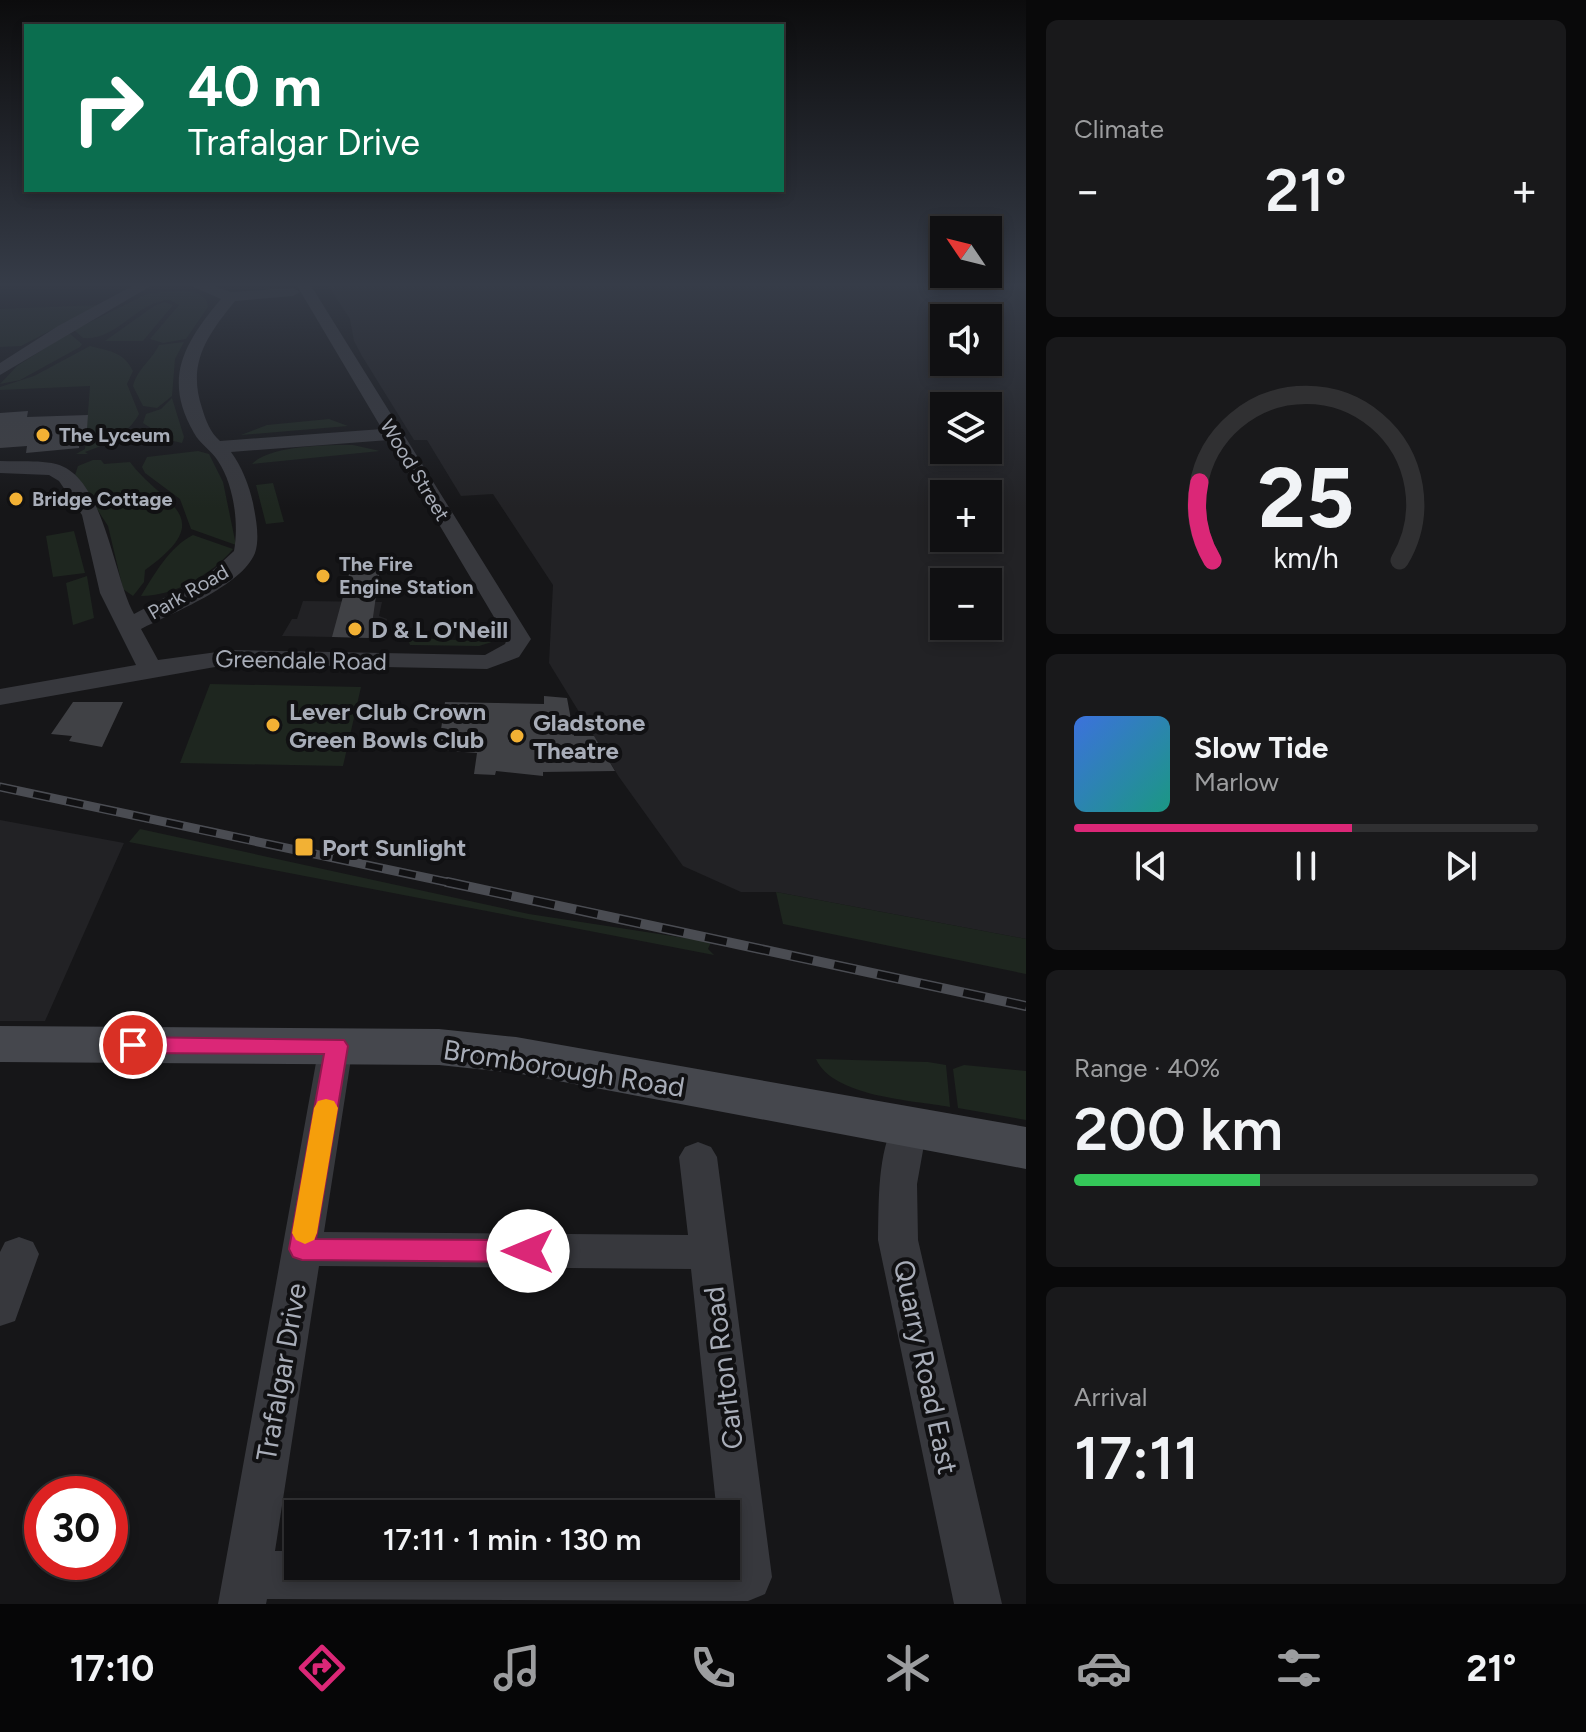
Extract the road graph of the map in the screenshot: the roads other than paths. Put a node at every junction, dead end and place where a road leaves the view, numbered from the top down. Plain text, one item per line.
1 (17, 359) edge
2 (189, 359) edge
3 (345, 359) edge
4 (0, 370) edge
5 (394, 434) junction
6 (216, 447) junction
7 (0, 467) edge
8 (130, 625) junction
9 (508, 655) joint
10 (150, 669) junction
11 (0, 697) edge
12 (0, 1044) edge
13 (336, 1046) junction
14 (909, 1128) junction
15 (1026, 1148) edge
16 (698, 1157) dead end
17 (302, 1249) junction
18 (709, 1252) junction
19 (19, 1254) dead end
20 (0, 1308) edge
21 (244, 1590) edge
22 (978, 1604) edge

1 - 4 street
2 - 6 street, Park Road
3 - 5 street, Wood Street
5 - 6 street
5 - 9 street, Wood Street
6 - 8 street, Park Road
7 - 8 street, Park Road
8 - 10 street, Park Road
9 - 10 street, Greendale Road
10 - 11 street, Greendale Road
12 - 13 street, Bromborough Road
13 - 14 street, Bromborough Road
13 - 17 street, Trafalgar Drive
14 - 15 street, Bromborough Road
14 - 22 street, Quarry Road East
16 - 18 street, Carlton Road
17 - 18 street
17 - 21 street, Trafalgar Drive
18 - 21 street, Carlton Road
19 - 20 street

